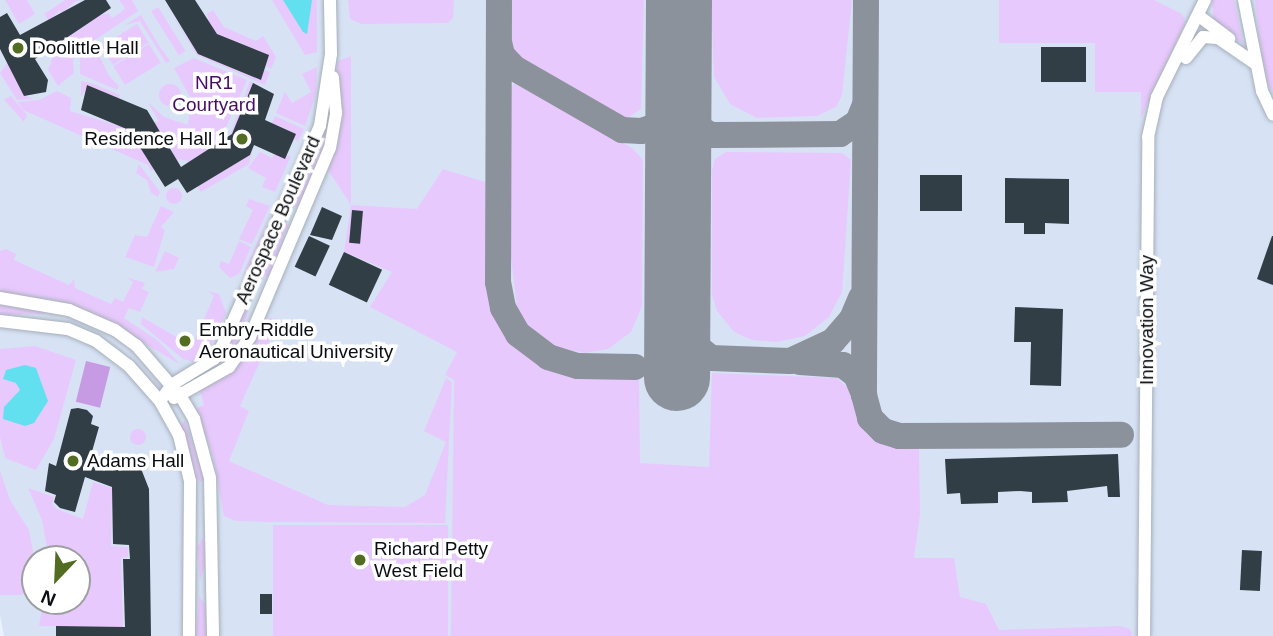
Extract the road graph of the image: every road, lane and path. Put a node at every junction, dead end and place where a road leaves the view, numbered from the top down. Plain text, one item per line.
1 (330, 0) edge
2 (1205, 0) edge
3 (1244, 0) edge
4 (1199, 16) junction
5 (1232, 43) junction
6 (331, 54) junction
7 (1256, 64) junction
8 (1157, 97) junction
9 (1273, 116) edge
10 (282, 211) junction
11 (300, 220) junction
12 (0, 298) edge
13 (0, 321) edge
14 (173, 384) junction
15 (181, 397) junction
16 (160, 401) junction
17 (211, 489) junction
18 (190, 491) junction
19 (190, 636) edge
20 (213, 636) edge
21 (1144, 636) edge

1 - 6 street, Aerospace Boulevard
2 - 4 street, Innovation Way
3 - 7 street
4 - 5 street
4 - 8 street, Innovation Way
5 - 7 street
5 - 8 street
6 - 10 street, Aerospace Boulevard
6 - 11 street, Aerospace Boulevard
7 - 9 street
8 - 21 street, Innovation Way
10 - 11 street
10 - 14 street, Aerospace Boulevard
11 - 15 street, Aerospace Boulevard
12 - 14 street
13 - 16 street
14 - 15 street
14 - 16 street, Aerospace Boulevard
15 - 16 street, Aerospace Boulevard
15 - 17 street
16 - 18 street
17 - 18 street
17 - 20 street
18 - 19 street

